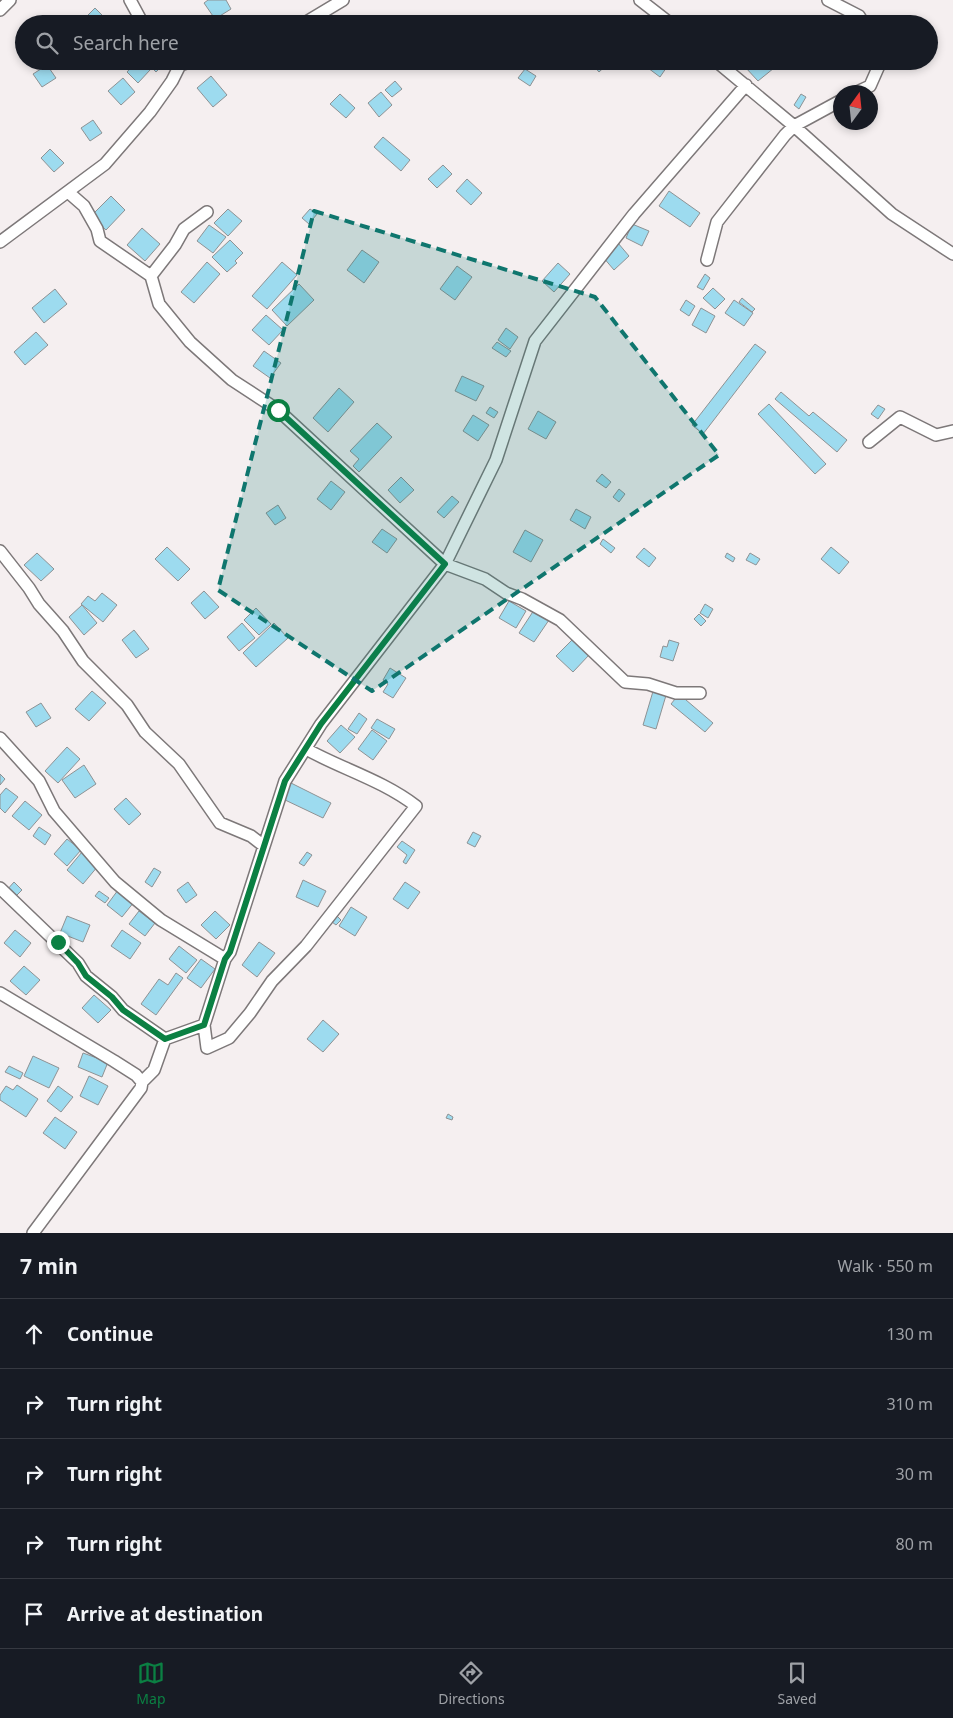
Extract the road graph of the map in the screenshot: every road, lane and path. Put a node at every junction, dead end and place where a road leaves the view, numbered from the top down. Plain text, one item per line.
1 (10, 0) edge
2 (130, 0) edge
3 (342, 0) edge
4 (640, 0) edge
5 (828, 0) edge
6 (0, 10) edge
7 (138, 15) edge
8 (317, 15) edge
9 (659, 15) edge
10 (857, 15) edge
11 (177, 70) edge
12 (727, 70) edge
13 (877, 70) edge
14 (870, 85) edge
15 (746, 86) junction
16 (833, 105) edge
17 (794, 126) junction
18 (68, 192) junction
19 (207, 212) dead end
20 (0, 242) edge
21 (953, 254) edge
22 (706, 260) dead end
23 (151, 276) junction
24 (953, 431) edge
25 (869, 442) dead end
26 (0, 551) edge
27 (445, 564) junction
28 (700, 693) dead end
29 (0, 738) edge
30 (306, 748) junction
31 (264, 846) junction
32 (0, 888) edge
33 (225, 959) junction
34 (0, 993) edge
35 (204, 1025) junction
36 (165, 1039) junction
37 (142, 1082) junction
38 (33, 1233) edge

1 - 6 street
2 - 7 street
3 - 8 street
4 - 9 street
5 - 10 street
11 - 18 street
12 - 15 street
13 - 14 street
15 - 17 street
15 - 27 street
16 - 17 street
17 - 21 street
17 - 22 street
18 - 20 street
18 - 23 street
19 - 23 street
23 - 27 street
24 - 25 street
26 - 31 street
27 - 28 street
27 - 30 street
29 - 33 street
30 - 31 street
30 - 35 street
31 - 33 street
32 - 36 street
33 - 35 street
34 - 37 street
35 - 36 street
36 - 37 street
37 - 38 street

